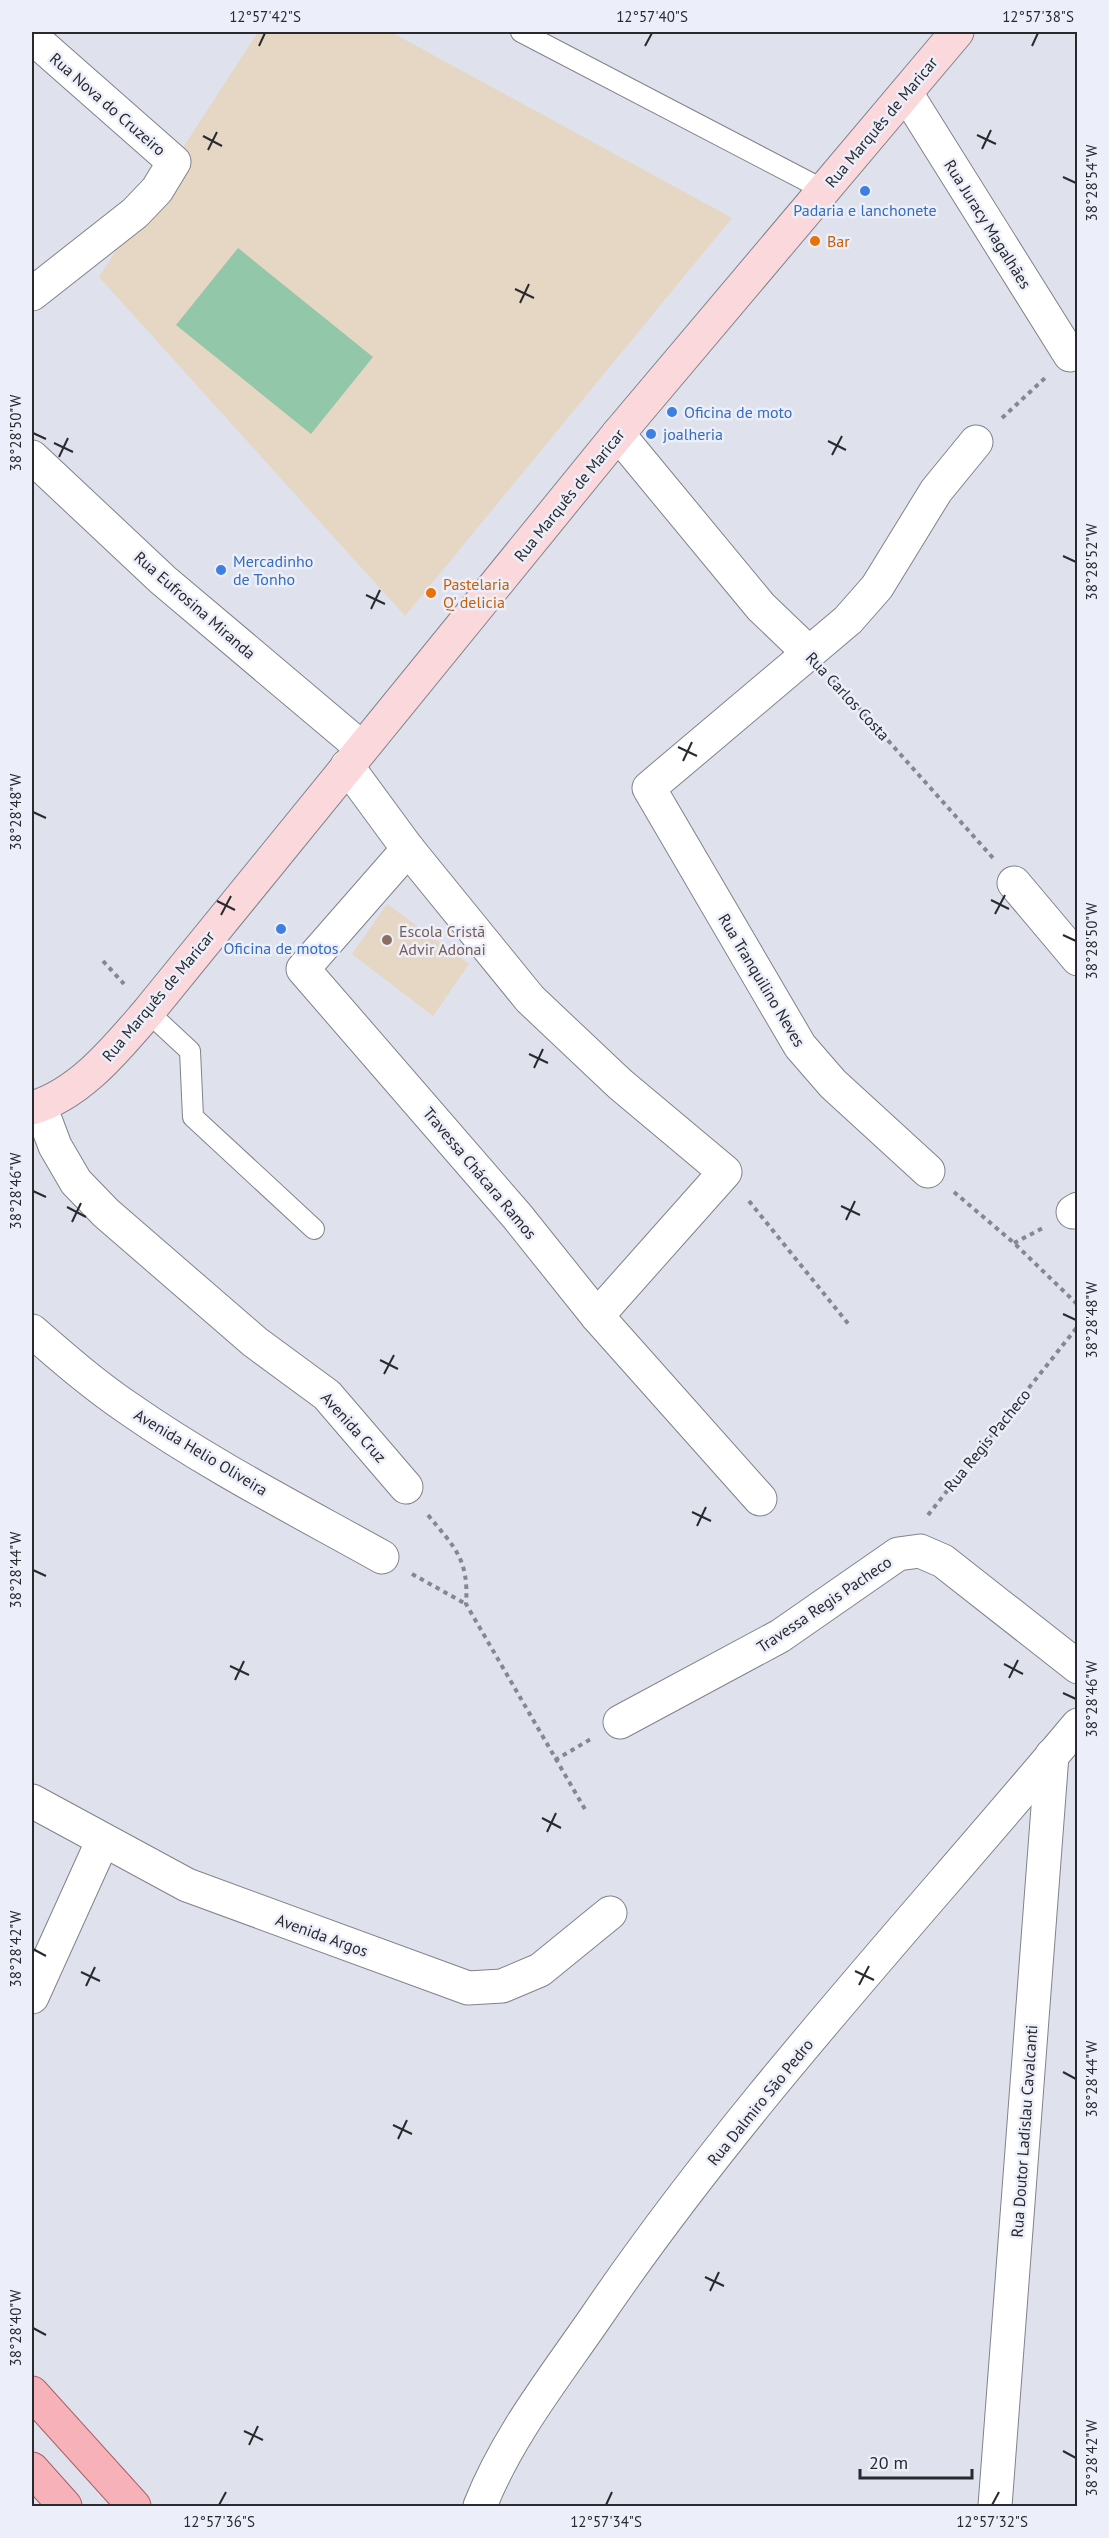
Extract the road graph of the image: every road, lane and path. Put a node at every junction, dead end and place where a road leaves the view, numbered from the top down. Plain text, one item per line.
1 (521, 32) edge
2 (957, 32) edge
3 (32, 37) edge
4 (906, 93) junction
5 (824, 190) junction
6 (32, 294) edge
7 (1074, 350) edge
8 (618, 434) junction
9 (976, 442) joint
10 (32, 457) edge
11 (809, 653) junction
12 (354, 757) junction
13 (408, 849) junction
14 (1014, 883) joint
15 (1077, 959) edge
16 (148, 1012) junction
17 (36, 1107) edge
18 (928, 1171) joint
19 (725, 1172) junction
20 (314, 1229) dead end
21 (1077, 1305) edge
22 (597, 1316) junction
23 (850, 1326) dead end
24 (1077, 1326) edge
25 (32, 1331) edge
26 (405, 1487) joint
27 (760, 1499) dead end
28 (898, 1554) junction
29 (382, 1557) joint
30 (466, 1604) junction
31 (1077, 1667) edge
32 (620, 1722) dead end
33 (1077, 1725) edge
34 (1052, 1755) junction
35 (32, 1802) edge
36 (586, 1812) dead end
37 (103, 1840) junction
38 (610, 1913) dead end
39 (32, 1997) edge
40 (32, 2393) edge
41 (32, 2469) edge
42 (65, 2506) edge
43 (134, 2506) edge
44 (480, 2506) edge
45 (995, 2506) edge

1 - 5 lane
2 - 4 main road, Rua Marquês de Maricar
3 - 6 street, Rua Nova do Cruzeiro
4 - 5 main road, Rua Marquês de Maricar
4 - 7 street, Rua Juracy Magalhães
5 - 8 main road, Rua Marquês de Maricar
7 - 9 path
8 - 11 street, Rua Carlos Costa
8 - 12 main road, Rua Marquês de Maricar
9 - 11 street
10 - 12 street, Rua Eufrosina Miranda
11 - 14 path, Rua Carlos Costa
11 - 18 street, Rua Tranquilino Neves
12 - 13 street
12 - 16 main road, Rua Marquês de Maricar
13 - 19 street
13 - 22 street, Travessa Chácara Ramos
14 - 15 street
16 - 17 main road, Rua Marquês de Maricar
16 - 20 lane
17 - 26 street, Avenida Cruz
18 - 21 path
19 - 22 street
19 - 23 path
22 - 27 street, Travessa Chácara Ramos
24 - 28 path, Rua Regis Pacheco
25 - 29 street, Avenida Helio Oliveira
26 - 30 path
28 - 31 street, Travessa Regis Pacheco
28 - 32 street, Travessa Regis Pacheco
29 - 30 path
30 - 36 path
33 - 34 street, Rua Dalmiro São Pedro
34 - 44 street, Rua Dalmiro São Pedro
34 - 45 street, Rua Doutor Ladislau Cavalcanti
35 - 37 street, Avenida Argos
37 - 38 street, Avenida Argos
37 - 39 street
40 - 43 main road
41 - 42 main road

